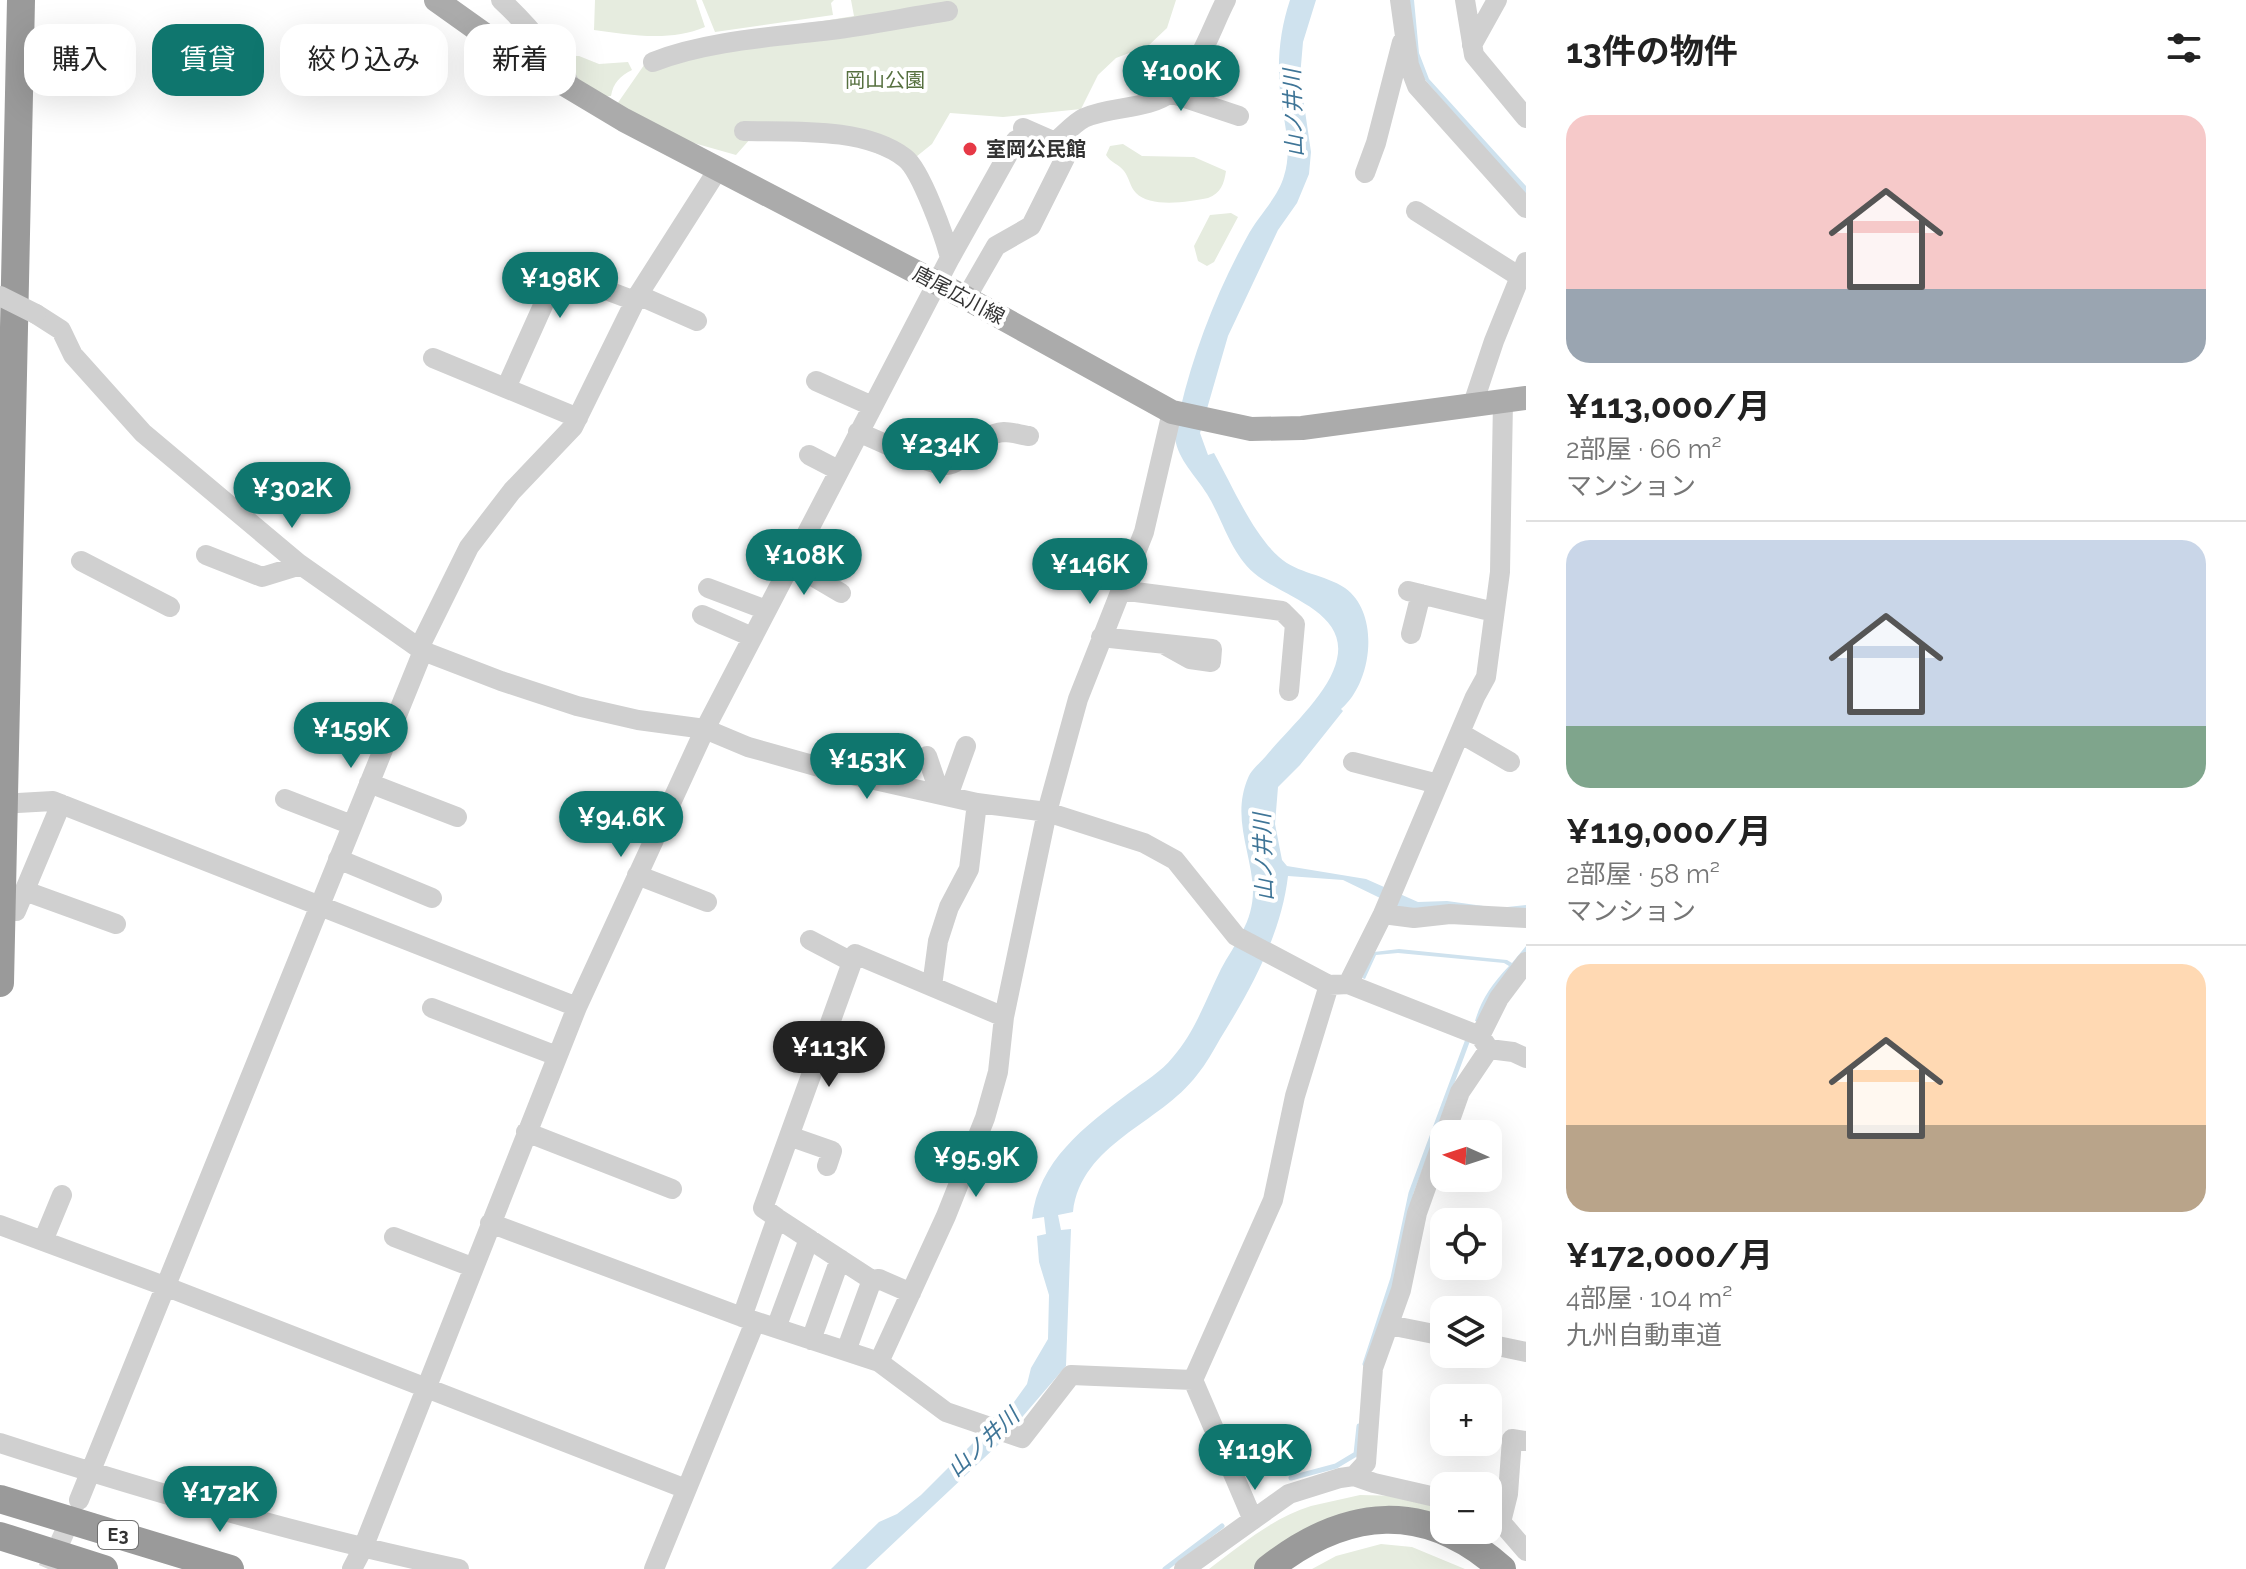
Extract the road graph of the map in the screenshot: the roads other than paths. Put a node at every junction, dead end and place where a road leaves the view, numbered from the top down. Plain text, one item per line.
1 (21, 0) edge
2 (436, 0) edge
3 (501, 0) edge
4 (1226, 0) edge
5 (1400, 0) edge
6 (1465, 0) edge
7 (1497, 0) edge
8 (948, 11) dead end
9 (470, 24) edge
10 (528, 24) edge
11 (1405, 32) junction
12 (1472, 45) junction
13 (653, 62) dead end
14 (1170, 93) junction
15 (576, 94) edge
16 (1239, 116) dead end
17 (1526, 118) edge
18 (744, 131) dead end
19 (1055, 142) junction
20 (717, 171) junction
21 (1365, 173) dead end
22 (1526, 208) edge
23 (1416, 211) dead end
24 (950, 258) junction
25 (1523, 270) edge
26 (938, 283) junction
27 (0, 296) edge
28 (636, 298) junction
29 (966, 298) junction
30 (697, 321) dead end
31 (433, 358) dead end
32 (816, 381) dead end
33 (506, 388) junction
34 (1514, 399) edge
35 (1473, 404) junction
36 (872, 406) junction
37 (1174, 412) junction
38 (578, 418) junction
39 (858, 432) junction
40 (1029, 436) dead end
41 (809, 455) dead end
42 (838, 470) junction
43 (206, 555) dead end
44 (81, 561) dead end
45 (790, 563) junction
46 (301, 565) junction
47 (708, 588) dead end
48 (1120, 590) junction
49 (841, 593) dead end
50 (170, 607) dead end
51 (766, 610) junction
52 (1494, 612) junction
53 (702, 615) dead end
54 (1411, 634) dead end
55 (752, 637) junction
56 (1101, 637) junction
57 (1163, 644) dead end
58 (421, 649) junction
59 (1289, 691) dead end
60 (705, 729) junction
61 (1460, 733) junction
62 (966, 746) dead end
63 (927, 756) dead end
64 (1353, 762) dead end
65 (1510, 762) dead end
66 (369, 783) junction
67 (1438, 784) junction
68 (944, 795) junction
69 (285, 799) dead end
70 (977, 803) junction
71 (2, 804) edge
72 (61, 804) junction
73 (1047, 812) junction
74 (457, 817) dead end
75 (352, 825) junction
76 (338, 859) junction
77 (637, 875) junction
78 (25, 891) junction
79 (432, 898) dead end
80 (707, 902) dead end
81 (1388, 904) junction
82 (319, 906) junction
83 (12, 911) dead end
84 (1526, 918) edge
85 (116, 924) dead end
86 (810, 940) dead end
87 (852, 962) junction
88 (1526, 962) edge
89 (0, 983) edge
90 (1339, 985) junction
91 (932, 986) junction
92 (577, 1007) junction
93 (432, 1008) dead end
94 (1004, 1017) junction
95 (828, 1030) junction
96 (1484, 1042) junction
97 (869, 1045) dead end
98 (557, 1056) junction
99 (1526, 1058) edge
100 (526, 1132) junction
101 (789, 1136) junction
102 (827, 1166) dead end
103 (672, 1189) dead end
104 (62, 1195) dead end
105 (777, 1218) junction
106 (490, 1223) junction
107 (0, 1225) edge
108 (394, 1237) dead end
109 (809, 1239) junction
110 (43, 1241) junction
111 (840, 1259) junction
112 (472, 1267) junction
113 (872, 1280) junction
114 (167, 1287) junction
115 (911, 1293) junction
116 (748, 1319) junction
117 (1389, 1325) junction
118 (776, 1328) junction
119 (1430, 1333) edge
120 (811, 1340) junction
121 (1502, 1347) edge
122 (846, 1351) junction
123 (1526, 1352) edge
124 (879, 1362) junction
125 (1193, 1380) junction
126 (424, 1388) junction
127 (1526, 1441) edge
128 (0, 1443) edge
129 (91, 1473) junction
130 (1354, 1476) junction
131 (686, 1489) junction
132 (1430, 1494) edge
133 (3, 1500) edge
134 (79, 1500) tunnel mouth
135 (1502, 1505) edge
136 (1253, 1520) junction
137 (1502, 1527) edge
138 (2, 1536) edge
139 (363, 1548) junction
140 (1526, 1551) edge
141 (104, 1569) edge
142 (230, 1569) edge
143 (352, 1569) edge
144 (459, 1569) edge
145 (654, 1569) edge
146 (1184, 1569) edge
147 (1268, 1569) edge
148 (1300, 1569) edge
149 (1478, 1569) edge
150 (1502, 1569) edge

1 - 71 highway
2 - 9 main road, 唐尾広川線
3 - 10 street
4 - 14 street
5 - 11 street
6 - 12 street
7 - 12 street
8 - 13 street
11 - 21 street
11 - 22 street
12 - 17 street
14 - 16 street
14 - 19 street
15 - 20 main road, 唐尾広川線
18 - 24 street
19 - 24 street
19 - 29 street
20 - 26 main road, 唐尾広川線
20 - 28 street
23 - 25 street
24 - 26 street
25 - 35 street
26 - 29 main road, 唐尾広川線
26 - 36 street
27 - 46 street, bridge
28 - 30 street
28 - 33 street
28 - 38 street
29 - 37 main road, 唐尾広川線
31 - 33 street
32 - 36 street
33 - 38 street
34 - 35 main road, 唐尾広川線
34 - 52 street
35 - 37 main road, 唐尾広川線
36 - 39 street
37 - 48 street
38 - 58 street
39 - 40 street
39 - 42 street
41 - 42 street
42 - 45 street
43 - 46 street
44 - 50 street
45 - 49 street
45 - 51 street
46 - 58 street
47 - 51 street
48 - 56 street
48 - 59 street
51 - 55 street
52 - 54 street
52 - 61 street
53 - 55 street
55 - 60 street
56 - 57 street
56 - 73 street
58 - 60 street
58 - 66 street
60 - 68 street
60 - 77 street
61 - 65 street
61 - 67 street
62 - 68 street
63 - 68 street
64 - 67 street
66 - 74 street
66 - 75 street
67 - 81 street
68 - 70 street
69 - 75 street
70 - 73 street
70 - 91 street
71 - 72 street
71 - 89 highway
72 - 78 street
72 - 82 street
73 - 90 street
73 - 94 street
75 - 76 street
76 - 79 street
76 - 82 street
77 - 80 street
77 - 92 street
78 - 83 street
78 - 85 street
81 - 84 street
81 - 90 street
82 - 92 street
82 - 114 street
86 - 87 street
87 - 91 street
87 - 95 street
88 - 96 street
90 - 96 street
90 - 125 street
91 - 94 street
92 - 98 street
93 - 98 street
94 - 115 street
95 - 97 street
95 - 101 street
96 - 99 street
96 - 117 street
98 - 100 street
100 - 103 street
100 - 106 street
101 - 102 street
101 - 105 street
104 - 110 street
105 - 109 street
105 - 116 street
106 - 112 street
106 - 116 street
107 - 110 street
108 - 112 street
109 - 111 street
109 - 118 street
110 - 114 street
111 - 113 street
111 - 120 street
112 - 126 street
113 - 115 street
113 - 122 street
114 - 126 street
114 - 129 street
115 - 124 street
116 - 118 street
116 - 131 street
117 - 119 street
117 - 130 street
118 - 120 street
120 - 122 street
121 - 123 street
122 - 124 street
124 - 125 street
125 - 136 street
126 - 131 street
126 - 139 street
127 - 135 street
128 - 129 street
129 - 134 street
129 - 139 street
130 - 132 street
130 - 136 street
131 - 145 street
133 - 142 highway, E3
136 - 146 street
137 - 140 street
138 - 141 highway, E3
139 - 143 street
139 - 144 street
147 - 150 highway
148 - 149 highway

